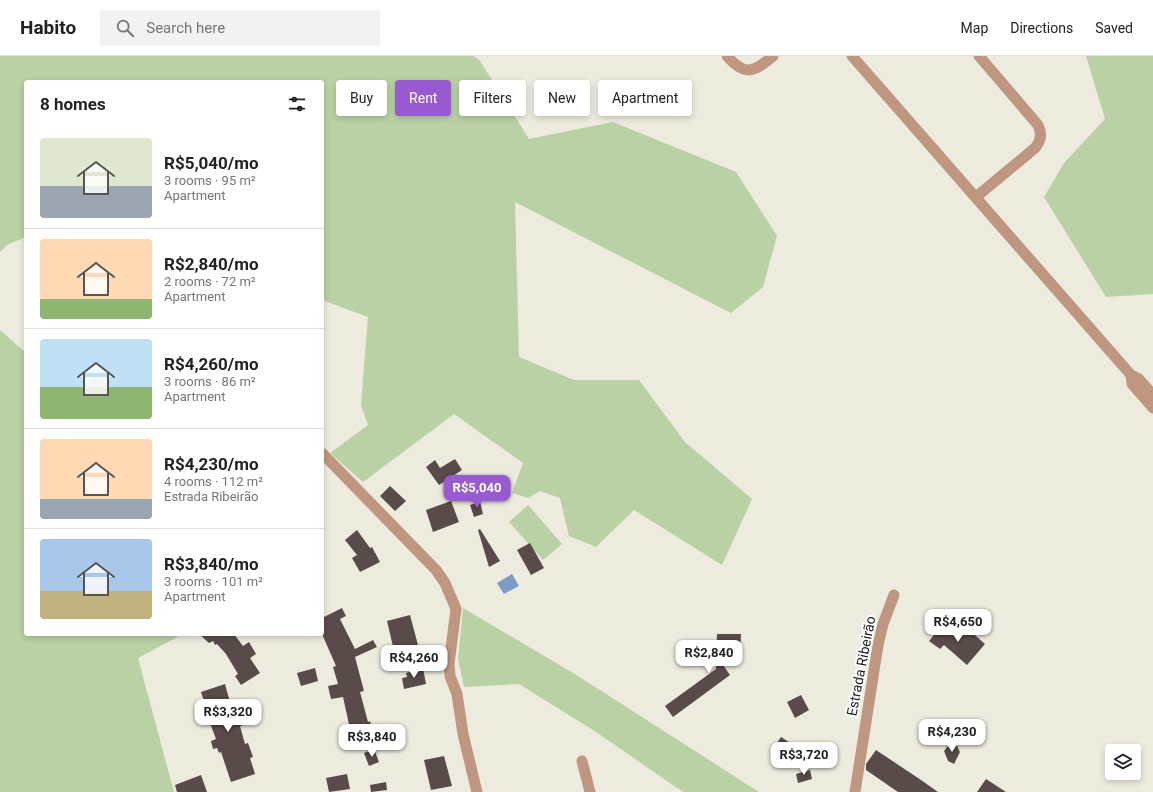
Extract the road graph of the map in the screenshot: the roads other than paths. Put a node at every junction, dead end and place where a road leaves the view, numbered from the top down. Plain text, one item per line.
1 (727, 56) edge
2 (774, 56) edge
3 (852, 56) edge
4 (979, 56) edge
5 (976, 197) junction
6 (1152, 402) edge
7 (324, 455) edge
8 (894, 595) dead end
9 (582, 761) dead end
10 (477, 792) edge
11 (590, 792) edge
12 (855, 792) edge

1 - 2 street
3 - 5 street
4 - 5 street
5 - 6 street
7 - 10 street
8 - 12 street, Estrada Ribeirão
9 - 11 street

